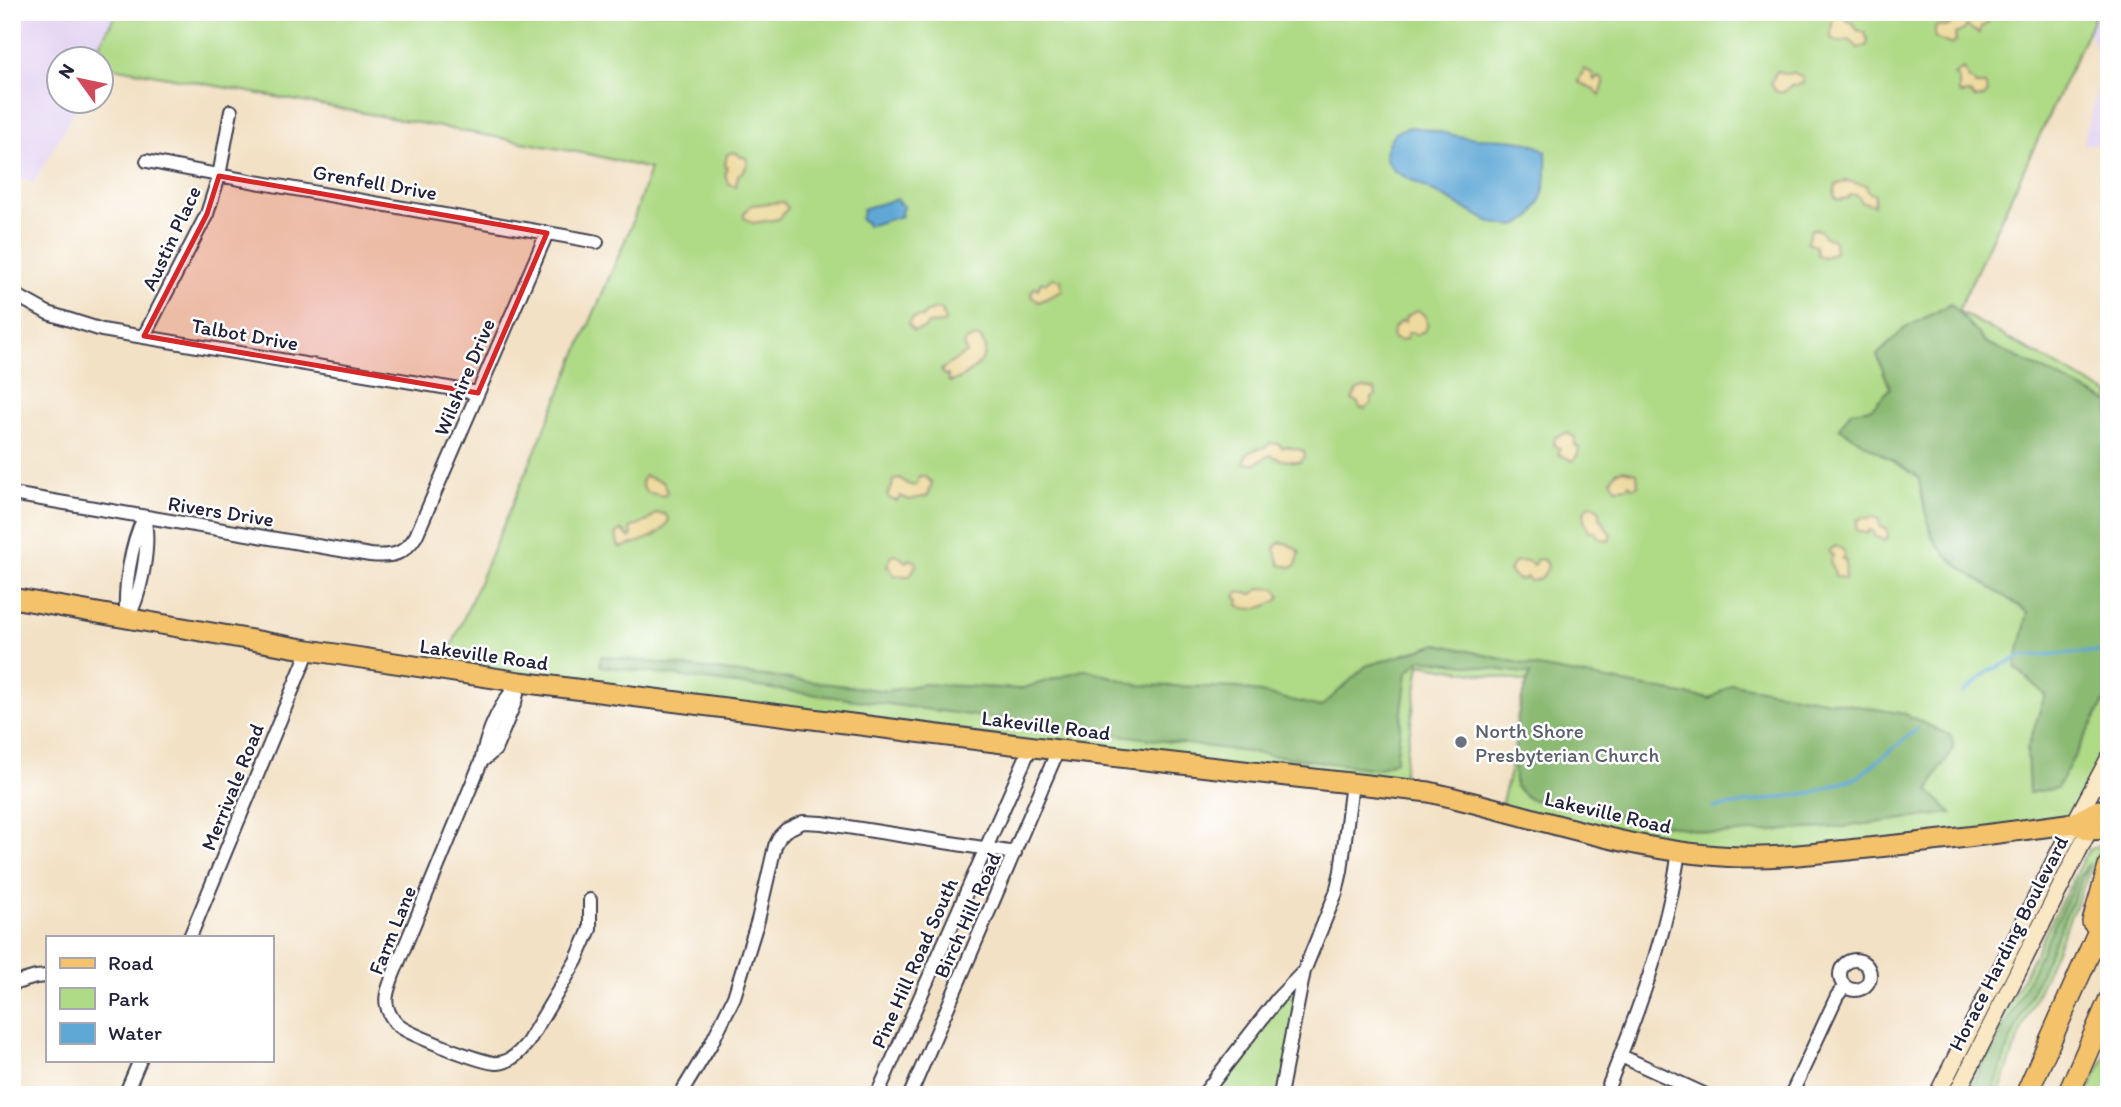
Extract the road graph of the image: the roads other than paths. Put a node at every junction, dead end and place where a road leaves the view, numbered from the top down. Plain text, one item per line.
1 (230, 111) dead end
2 (147, 161) dead end
3 (219, 176) junction
4 (547, 233) junction
5 (597, 242) dead end
6 (12, 293) edge
7 (144, 336) junction
8 (478, 393) junction
9 (12, 494) edge
10 (144, 518) junction
11 (416, 536) joint
12 (12, 598) edge
13 (127, 619) junction
14 (309, 650) junction
15 (520, 682) junction
16 (1031, 746) junction
17 (1058, 750) junction
18 (2109, 758) edge
19 (1352, 783) junction
20 (2104, 810) edge
21 (2081, 827) junction
22 (2109, 829) edge
23 (986, 848) junction
24 (1679, 851) junction
25 (1015, 853) junction
26 (2109, 867) edge
27 (590, 901) dead end
28 (2109, 908) edge
29 (190, 936) edge
30 (1304, 971) junction
31 (2079, 974) junction
32 (46, 976) edge
33 (12, 985) edge
34 (1845, 986) dead end
35 (2109, 1001) edge
36 (1621, 1056) junction
37 (139, 1062) edge
38 (125, 1095) edge
39 (680, 1095) edge
40 (877, 1095) edge
41 (910, 1095) edge
42 (1203, 1095) edge
43 (1280, 1095) edge
44 (1605, 1095) edge
45 (1706, 1095) edge
46 (1791, 1095) edge
47 (1937, 1095) edge
48 (1956, 1095) edge
49 (2026, 1095) edge
50 (2068, 1095) edge

1 - 3 street, Austin Place
2 - 3 street, Grenfell Drive
3 - 4 street, Grenfell Drive
3 - 7 street, Austin Place
4 - 5 street, Grenfell Drive
4 - 8 street, Wilshire Drive
6 - 7 street, Talbot Drive
7 - 8 street, Talbot Drive
8 - 11 street, Wilshire Drive
9 - 10 street, Rivers Drive
10 - 11 street, Rivers Drive
10 - 13 street
12 - 13 main road, Lakeville Road
13 - 14 main road, Lakeville Road
14 - 15 main road, Lakeville Road
14 - 29 street, Merrivale Road
15 - 16 main road, Lakeville Road
15 - 27 street, Farm Lane
16 - 17 main road, Lakeville Road
16 - 23 street, Pine Hill Road South
17 - 19 main road, Lakeville Road
17 - 25 street, Birch Hill Road
18 - 21 main road
19 - 24 main road, Lakeville Road
19 - 30 street
20 - 21 main road, Lakeville Road
21 - 22 main road, Lakeville Road
21 - 24 main road, Lakeville Road
21 - 47 main road, Horace Harding Boulevard
21 - 48 main road, Horace Harding Boulevard
23 - 25 street
23 - 39 street
23 - 40 street, Pine Hill Road South
24 - 36 street
25 - 41 street, Birch Hill Road
26 - 31 highway
28 - 31 highway
30 - 42 street
30 - 43 street
31 - 49 highway
32 - 33 street
34 - 46 street
35 - 50 highway
36 - 44 street
36 - 45 street
37 - 38 street

